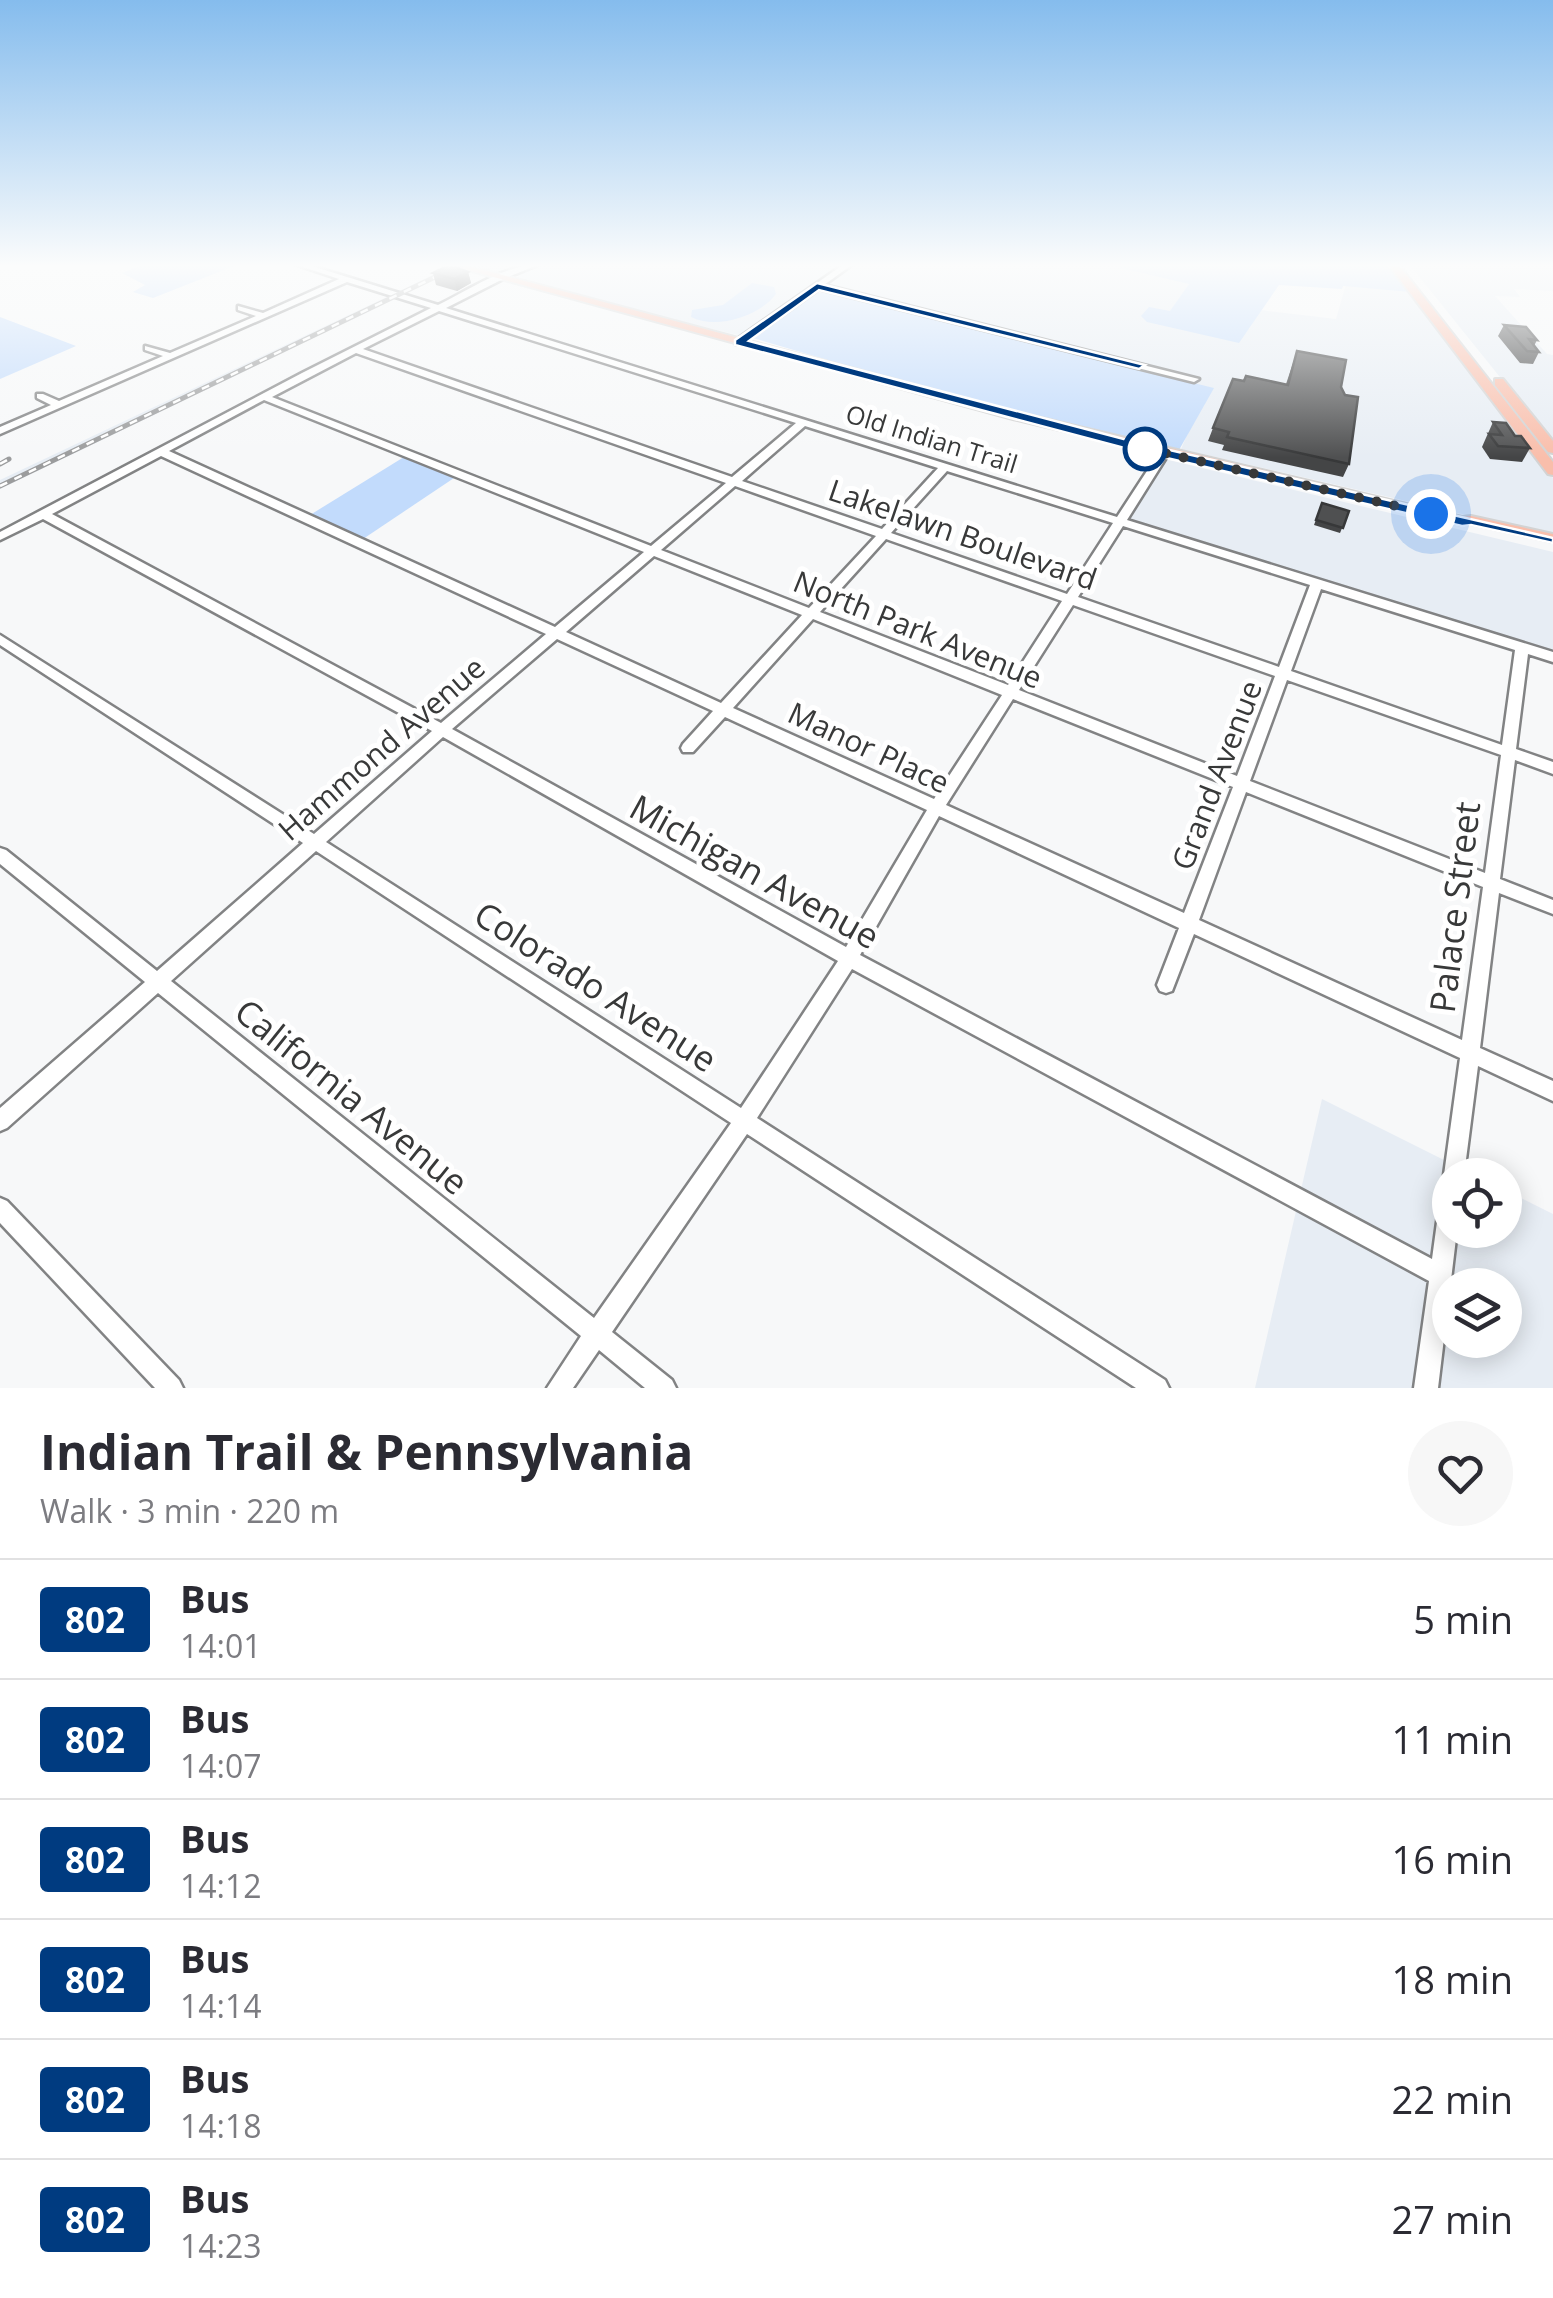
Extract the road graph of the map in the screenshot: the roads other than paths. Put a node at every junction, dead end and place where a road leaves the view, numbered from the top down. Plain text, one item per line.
1 (231, 329) edge
2 (398, 329) edge
3 (506, 329) edge
4 (690, 329) edge
5 (757, 329) edge
6 (992, 329) edge
7 (1443, 329) edge
8 (1457, 329) edge
9 (739, 342) junction
10 (148, 348) dead end
11 (356, 350) junction
12 (170, 356) junction
13 (1194, 378) dead end
14 (40, 396) dead end
15 (264, 397) junction
16 (59, 405) junction
17 (804, 422) junction
18 (0, 431) edge
19 (1553, 450) edge
20 (162, 452) junction
21 (1164, 453) junction
22 (946, 466) junction
23 (1553, 471) edge
24 (734, 482) junction
25 (43, 514) junction
26 (1462, 521) junction
27 (1122, 522) junction
28 (884, 534) junction
29 (0, 536) edge
30 (1553, 538) edge
31 (1553, 548) edge
32 (652, 551) junction
33 (1318, 584) junction
34 (1072, 598) junction
35 (811, 614) junction
36 (554, 634) junction
37 (0, 639) edge
38 (1522, 648) junction
39 (1553, 657) edge
40 (1284, 674) junction
41 (1011, 693) junction
42 (723, 710) junction
43 (442, 730) junction
44 (688, 748) dead end
45 (1510, 753) junction
46 (1553, 768) edge
47 (1242, 783) junction
48 (936, 808) junction
49 (315, 842) junction
50 (0, 855) edge
51 (1491, 882) junction
52 (1553, 907) edge
53 (1188, 923) junction
54 (849, 958) junction
55 (158, 981) junction
56 (1166, 985) dead end
57 (1470, 1053) junction
58 (1553, 1091) edge
59 (0, 1121) edge
60 (744, 1121) junction
61 (1456, 1158) edge
62 (0, 1208) edge
63 (1432, 1271) edge
64 (595, 1332) junction
65 (1432, 1340) edge
66 (171, 1388) edge
67 (559, 1388) edge
68 (664, 1388) edge
69 (1157, 1388) edge
70 (1426, 1388) edge

1 - 12 street
2 - 11 street
3 - 17 street, Old Indian Trail
4 - 9 main road
5 - 9 street
6 - 13 street
7 - 23 main road
8 - 19 main road
9 - 21 main road
10 - 12 street
11 - 15 street
11 - 24 street, Lakelawn Boulevard
12 - 16 street
14 - 16 street
15 - 20 street
15 - 32 street, North Park Avenue
16 - 18 street
17 - 22 street, Old Indian Trail
17 - 24 street, Hammond Avenue
20 - 25 street
20 - 36 street, Manor Place
21 - 26 main road
21 - 27 street
22 - 27 street, Old Indian Trail
22 - 28 street
24 - 28 street, Lakelawn Boulevard
24 - 32 street, Hammond Avenue
25 - 29 street
25 - 43 street, Michigan Avenue
26 - 30 main road
26 - 31 main road
27 - 33 street, Old Indian Trail
27 - 34 street
28 - 34 street, Lakelawn Boulevard
28 - 35 street
32 - 35 street, North Park Avenue
32 - 36 street, Hammond Avenue
33 - 38 street, Old Indian Trail
33 - 40 street, Grand Avenue
34 - 40 street, Lakelawn Boulevard
34 - 41 street
35 - 41 street, North Park Avenue
35 - 42 street
36 - 42 street, Manor Place
36 - 43 street, Hammond Avenue
37 - 49 street, Colorado Avenue
38 - 39 street, Old Indian Trail
38 - 45 street, Palace Street
40 - 45 street, Lakelawn Boulevard
40 - 47 street, Grand Avenue
41 - 47 street, North Park Avenue
41 - 48 street
42 - 44 street
42 - 48 street, Manor Place
43 - 49 street, Hammond Avenue
43 - 54 street, Michigan Avenue
45 - 46 street, Lakelawn Boulevard
45 - 51 street, Palace Street
47 - 51 street, North Park Avenue
47 - 53 street, Grand Avenue
48 - 53 street, Manor Place
48 - 54 street
49 - 55 street, Hammond Avenue
49 - 60 street, Colorado Avenue
50 - 55 street, California Avenue
51 - 52 street, North Park Avenue
51 - 57 street, Palace Street
53 - 56 street, Grand Avenue
53 - 57 street, Manor Place
54 - 60 street
54 - 63 street, Michigan Avenue
55 - 59 street, Hammond Avenue
55 - 64 street, California Avenue
57 - 58 street, Manor Place
57 - 61 street, Palace Street
60 - 64 street
60 - 69 street, Colorado Avenue
62 - 66 street
64 - 67 street
64 - 68 street, California Avenue
65 - 70 street

